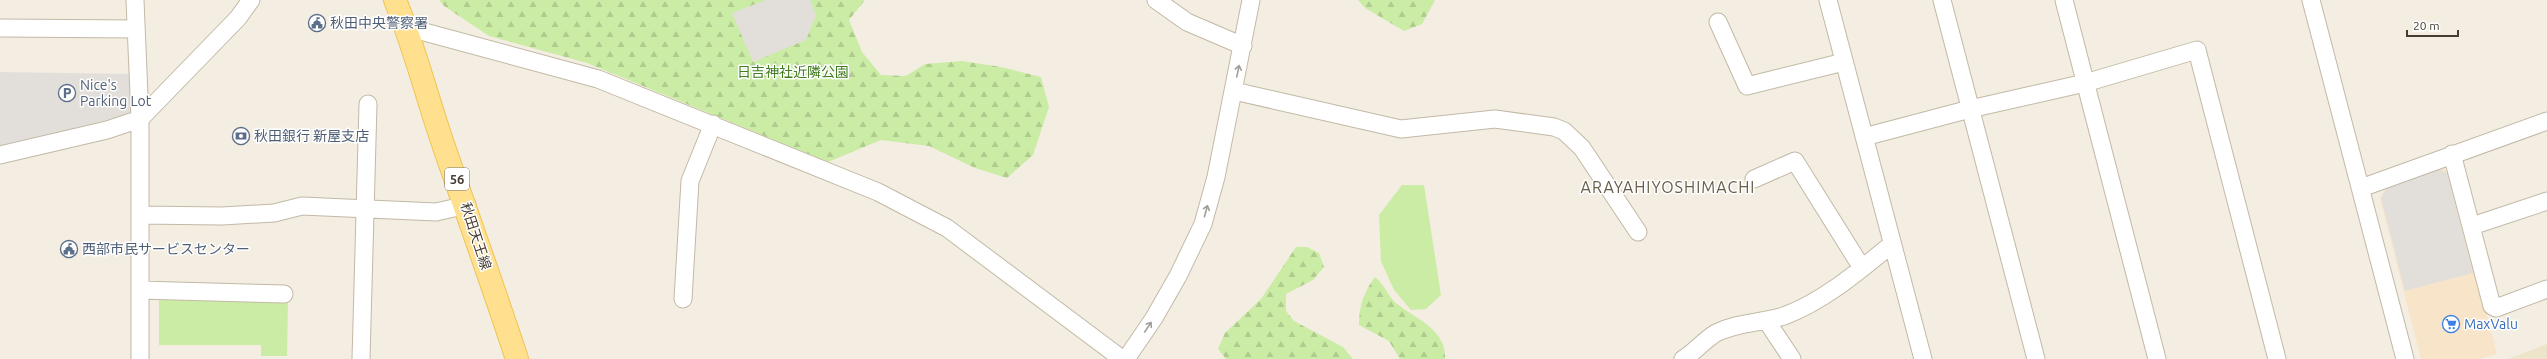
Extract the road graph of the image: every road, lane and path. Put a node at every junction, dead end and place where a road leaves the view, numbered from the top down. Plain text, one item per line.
1 (136, 0) edge
2 (251, 0) edge
3 (395, 0) edge
4 (1156, 0) edge
5 (1251, 0) edge
6 (1828, 0) edge
7 (1942, 0) edge
8 (2064, 0) edge
9 (2311, 0) edge
10 (1718, 22) dead end
11 (406, 27) junction
12 (0, 28) edge
13 (136, 29) junction
14 (1243, 46) junction
15 (1844, 62) junction
16 (2085, 83) junction
17 (1234, 91) junction
18 (368, 104) dead end
19 (1970, 109) junction
20 (140, 120) junction
21 (2547, 121) edge
22 (712, 124) junction
23 (1864, 137) junction
24 (2452, 154) junction
25 (0, 155) edge
26 (1754, 179) dead end
27 (2361, 188) junction
28 (2547, 201) edge
29 (467, 206) junction
30 (364, 209) junction
31 (140, 215) junction
32 (2472, 226) junction
33 (1638, 232) dead end
34 (1892, 244) junction
35 (1862, 268) junction
36 (2547, 289) edge
37 (140, 290) junction
38 (284, 294) dead end
39 (683, 299) dead end
40 (1766, 320) junction
41 (140, 359) edge
42 (361, 359) edge
43 (517, 359) edge
44 (1122, 359) edge
45 (1126, 359) edge
46 (1683, 359) edge
47 (1792, 359) edge
48 (1923, 359) edge
49 (2036, 359) edge
50 (2157, 359) edge
51 (2277, 359) edge
52 (2406, 359) edge

1 - 13 street
2 - 20 street
3 - 11 main road, 秋田天王線 / 56
4 - 14 street
5 - 14 street
6 - 15 street
7 - 19 street
8 - 16 street
9 - 27 street
10 - 15 street
11 - 22 street
11 - 29 main road, 秋田天王線 / 56
12 - 13 street
13 - 20 street
17 -> 14 street
15 - 23 street
16 - 19 street
16 - 50 street
16 - 51 street
17 - 33 street
45 -> 17 street
18 - 30 street
19 - 23 street
19 - 49 street
20 - 25 street
20 - 31 street
21 - 24 street
22 - 39 street
22 - 44 street
23 - 34 street
24 - 27 street
24 - 32 street
26 - 35 street
27 - 52 street
28 - 32 street
29 - 30 street
29 - 43 main road, 秋田天王線 / 56
30 - 31 street
30 - 42 street
31 - 37 street
32 - 36 street
34 - 35 street
34 - 48 street
35 - 40 street
37 - 38 street
37 - 41 street
40 - 46 street
40 - 47 street

